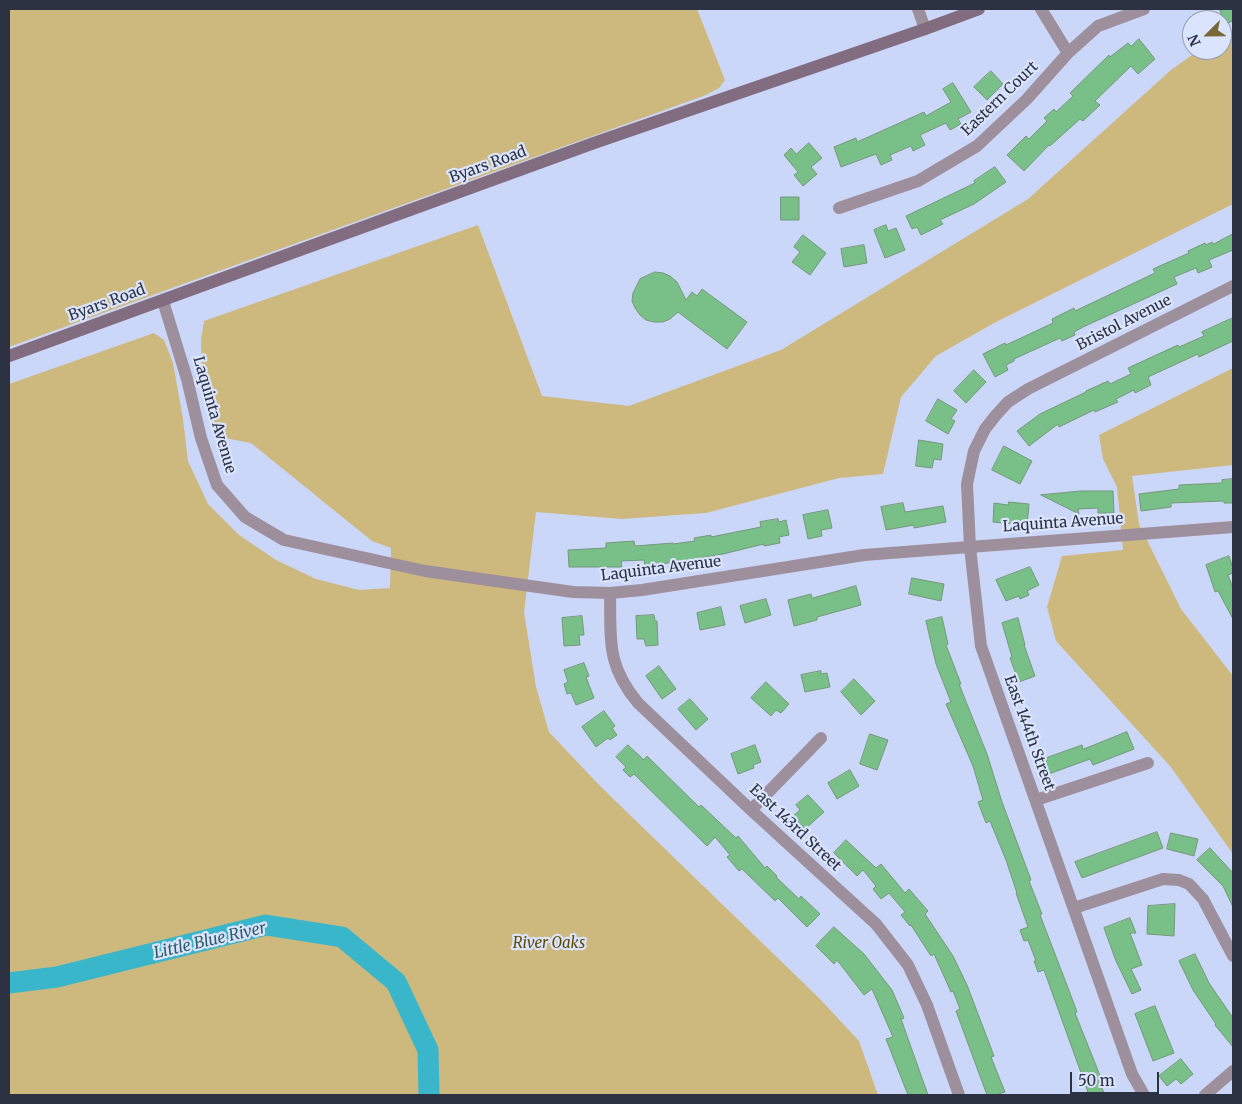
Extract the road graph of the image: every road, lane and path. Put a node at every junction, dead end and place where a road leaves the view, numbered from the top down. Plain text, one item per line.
1 (918, 9) edge
2 (979, 9) edge
3 (1041, 9) edge
4 (1144, 9) edge
5 (925, 30) junction
6 (1068, 53) junction
7 (838, 208) dead end
8 (1233, 286) edge
9 (163, 301) junction
10 (9, 356) edge
11 (1028, 389) joint
12 (1233, 527) edge
13 (970, 547) junction
14 (610, 594) junction
15 (821, 738) dead end
16 (1148, 763) dead end
17 (1036, 800) junction
18 (751, 810) junction
19 (1074, 908) junction
20 (1233, 956) edge
21 (1233, 1071) edge
22 (959, 1095) edge
23 (1144, 1095) edge
24 (1206, 1095) edge

1 - 5 street
2 - 5 street, Byars Road
3 - 6 street
4 - 6 street, Eastern Court
5 - 9 street, Byars Road
6 - 7 street, Eastern Court
8 - 11 street, Bristol Avenue
9 - 10 street, Byars Road
9 - 14 street, Laquinta Avenue
11 - 13 street, East 144th Street
12 - 13 street, Laquinta Avenue
13 - 14 street, Laquinta Avenue
13 - 17 street, East 144th Street
14 - 18 street, East 143rd Street
15 - 18 street
16 - 17 street
17 - 19 street, East 144th Street
18 - 22 street, East 143rd Street
19 - 20 street
19 - 23 street, East 144th Street
21 - 24 street

